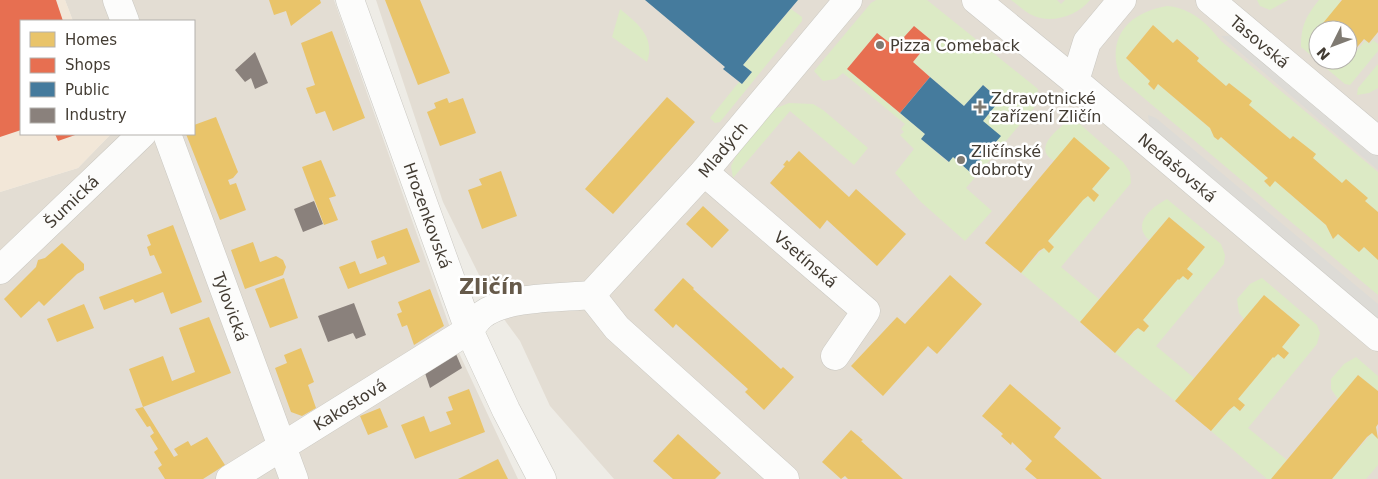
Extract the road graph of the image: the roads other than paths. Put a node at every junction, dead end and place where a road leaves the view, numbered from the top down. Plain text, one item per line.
1 (117, 0) edge
2 (350, 0) edge
3 (848, 0) edge
4 (976, 0) edge
5 (1122, 0) edge
6 (1210, 0) edge
7 (125, 20) edge
8 (1075, 81) junction
9 (141, 135) edge
10 (167, 135) edge
11 (1378, 141) edge
12 (704, 172) junction
13 (0, 270) edge
14 (591, 295) junction
15 (469, 330) junction
16 (1378, 337) edge
17 (835, 356) dead end
18 (282, 445) junction
19 (230, 479) edge
20 (294, 479) edge
21 (542, 479) edge
22 (785, 479) edge

1 - 7 street
2 - 15 street, Hrozenkovská
3 - 12 street, Mladých
4 - 8 street, Nedašovská
5 - 8 street
6 - 11 street, Tasovská
8 - 16 street, Nedašovská
9 - 13 street, Šumická
10 - 18 street, Tylovická
12 - 14 street, Mladých
12 - 17 street, Vsetínská
14 - 15 street
14 - 22 street
15 - 18 street, Kakostová
15 - 21 street, Hrozenkovská
18 - 19 street, Kakostová
18 - 20 street, Tylovická

